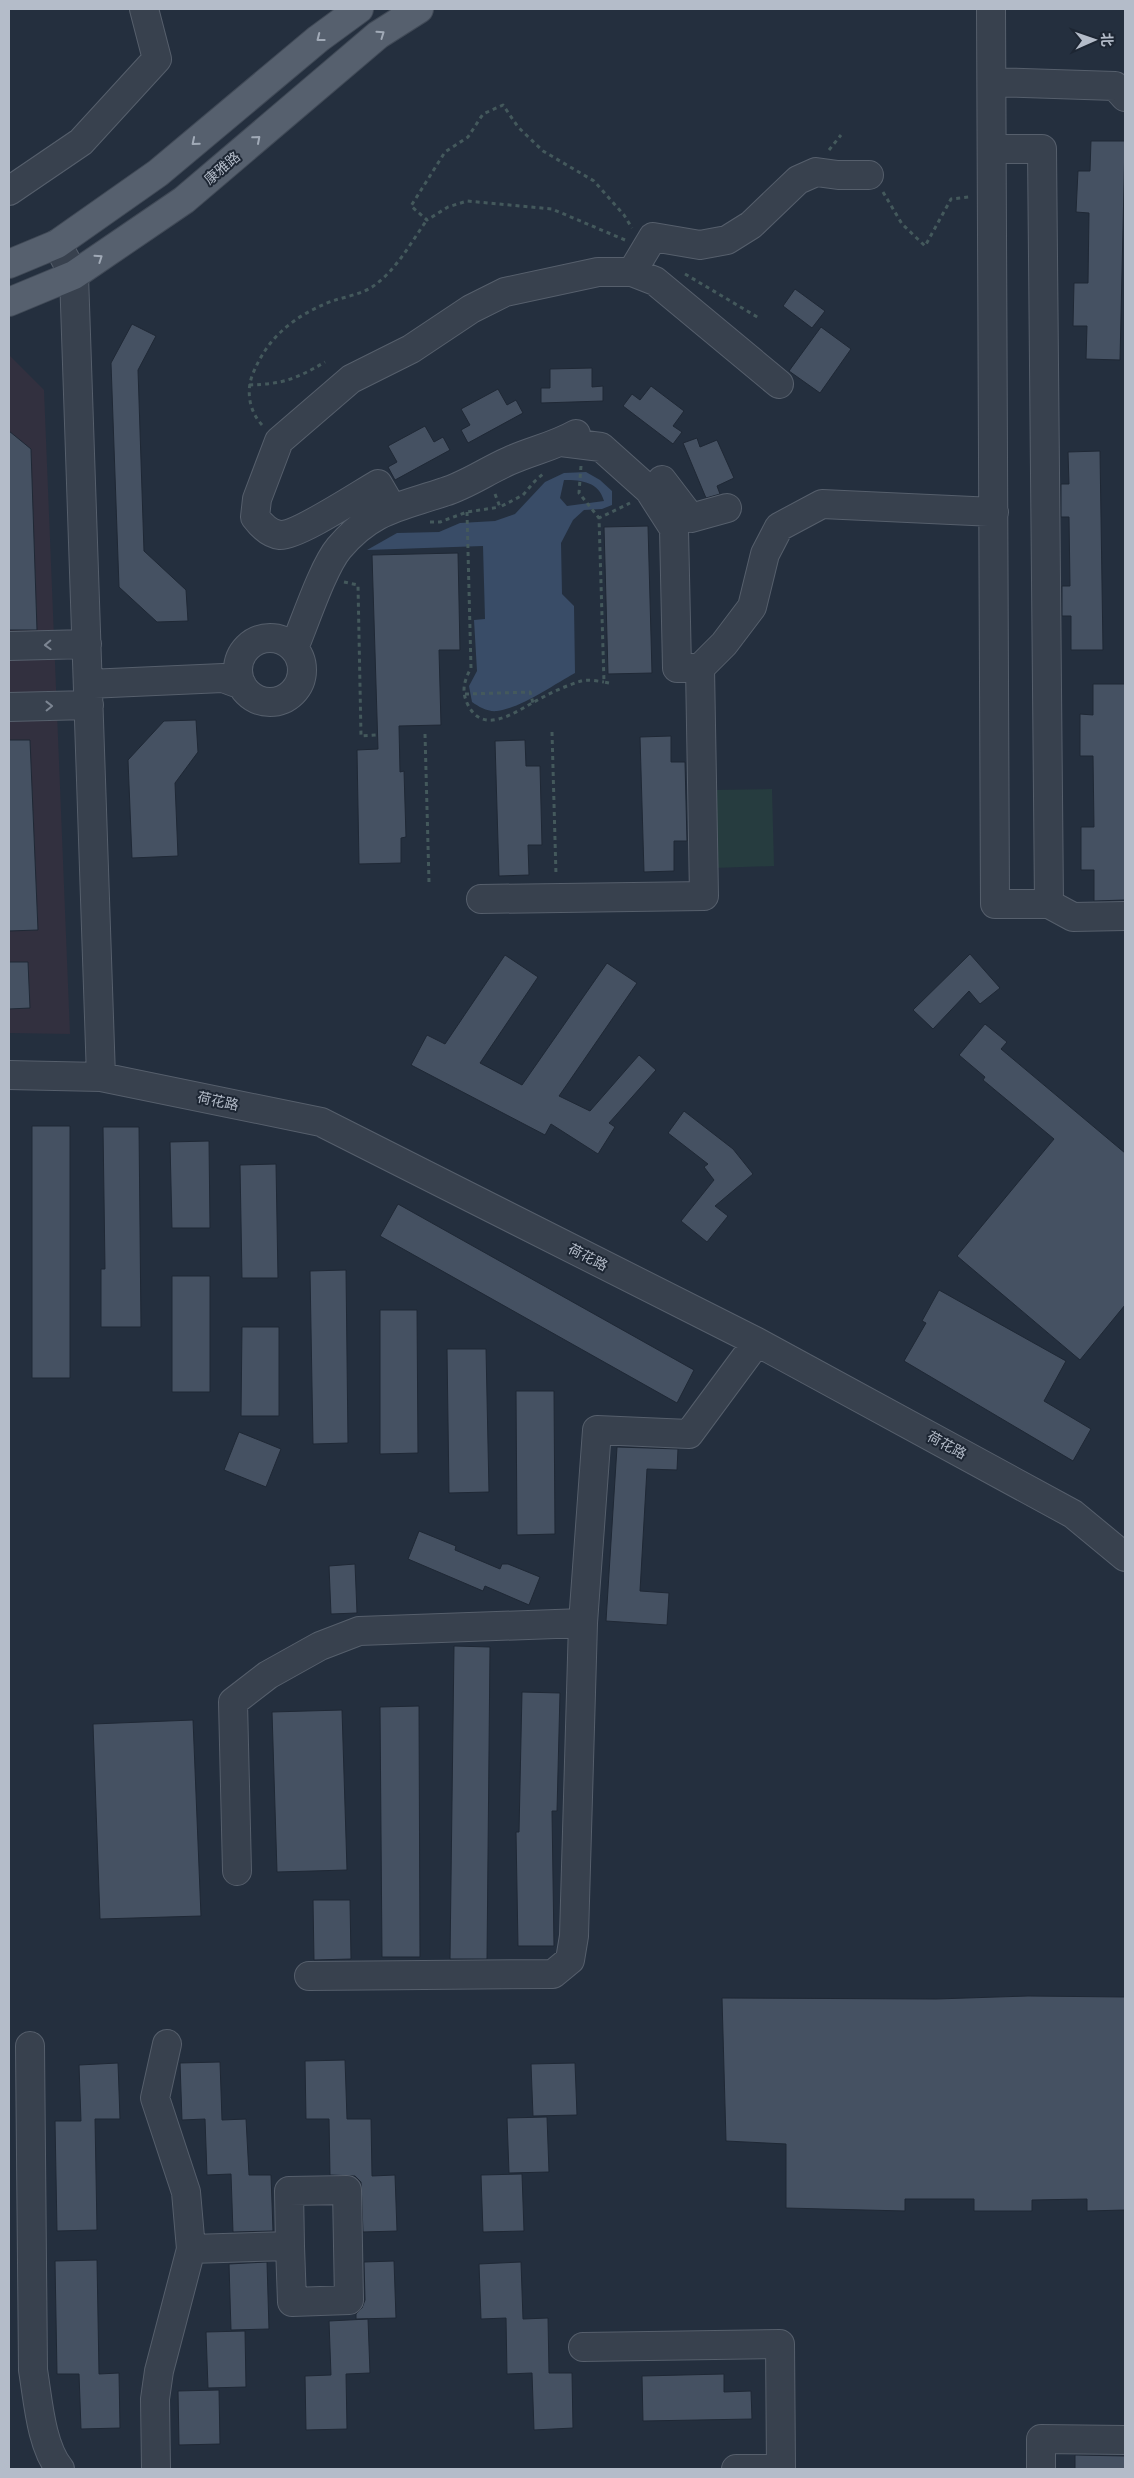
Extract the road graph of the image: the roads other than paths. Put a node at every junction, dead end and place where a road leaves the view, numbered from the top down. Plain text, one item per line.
1 (144, 9) edge
2 (359, 9) edge
3 (419, 9) edge
4 (991, 9) edge
5 (992, 82) junction
6 (1125, 97) edge
7 (992, 149) junction
8 (869, 175) road end
9 (9, 191) edge
10 (58, 244) junction
11 (638, 261) junction
12 (9, 264) edge
13 (74, 275) junction
14 (9, 302) edge
15 (779, 384) dead end
16 (567, 453) junction
17 (392, 508) junction
18 (727, 508) dead end
19 (994, 512) junction
20 (86, 644) junction
21 (9, 646) edge
22 (294, 648) junction
23 (240, 658) junction
24 (700, 668) junction
25 (242, 685) junction
26 (88, 687) junction
27 (9, 706) edge
28 (481, 899) dead end
29 (1049, 904) junction
30 (1125, 916) edge
31 (9, 1075) edge
32 (101, 1077) junction
33 (757, 1342) junction
34 (1125, 1557) edge
35 (583, 1623) junction
36 (237, 1871) dead end
37 (309, 1976) dead end
38 (167, 2044) dead end
39 (30, 2046) dead end
40 (290, 2246) dead end
41 (191, 2249) junction
42 (583, 2347) dead end
43 (1125, 2440) edge
44 (60, 2469) edge
45 (156, 2469) edge
46 (736, 2469) edge
47 (1041, 2469) edge

1 - 9 street
2 -> 10 main road
13 -> 3 main road, 康雅路
4 - 5 street
5 - 6 street
5 - 7 street
7 - 19 street
7 - 29 street
8 - 11 street
10 - 12 main road
10 - 13 street
11 - 15 street
11 - 17 street
13 - 14 main road, 康雅路
13 - 20 street
16 - 17 street
16 - 18 street
16 - 24 street
17 - 22 street
19 - 24 street
19 - 29 street
20 -> 21 street
20 - 26 street
22 - 23 street
22 - 25 street
23 - 25 street
23 - 26 street
24 - 28 street
25 - 26 street
27 -> 26 street
26 - 32 street
29 - 30 street
31 - 32 street, 荷花路
32 - 33 street, 荷花路
33 - 34 street, 荷花路
33 - 35 street
35 - 36 street
35 - 37 street
38 - 41 street
39 - 44 street
40 - 41 street
41 - 45 street
42 - 46 street
43 - 47 street

